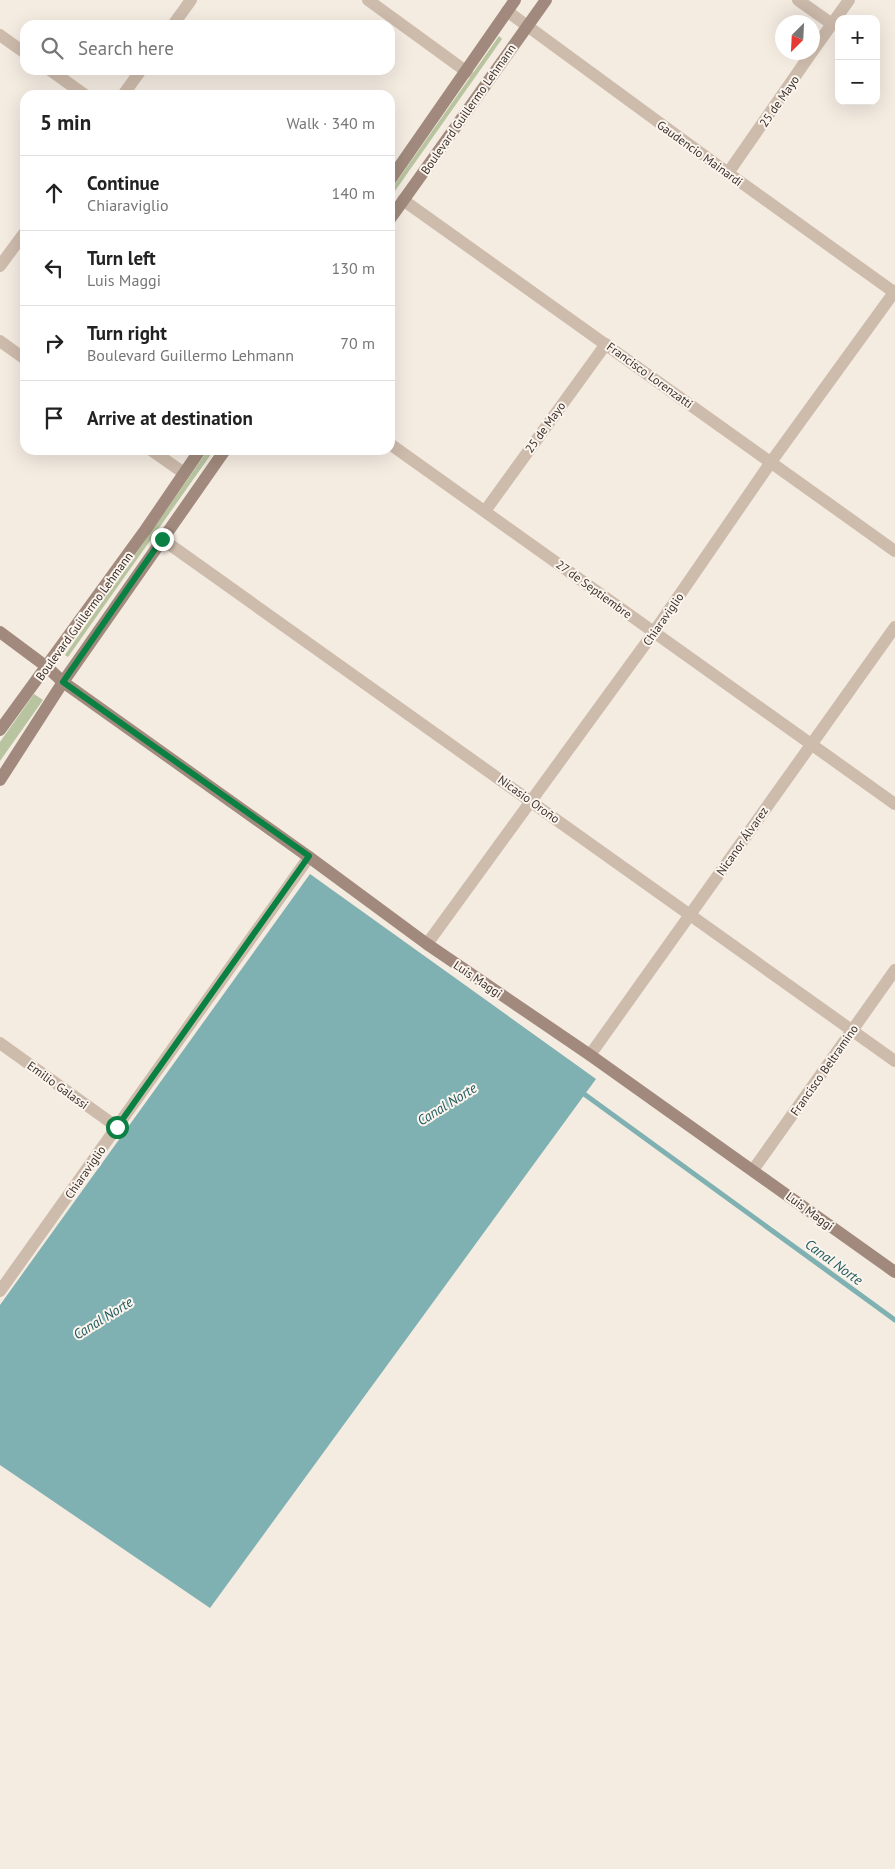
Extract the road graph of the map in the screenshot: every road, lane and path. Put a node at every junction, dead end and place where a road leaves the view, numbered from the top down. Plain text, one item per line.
1 (191, 0) edge
2 (368, 0) edge
3 (515, 0) edge
4 (546, 0) edge
5 (798, 0) edge
6 (849, 0) edge
7 (507, 12) junction
8 (177, 20) edge
9 (832, 24) junction
10 (527, 26) junction
11 (0, 35) edge
12 (820, 41) edge
13 (20, 49) edge
14 (806, 60) edge
15 (466, 72) junction
16 (57, 75) edge
17 (137, 75) edge
18 (78, 90) edge
19 (127, 90) edge
20 (395, 173) edge
21 (728, 173) junction
22 (403, 200) junction
23 (395, 212) edge
24 (20, 239) edge
25 (0, 266) edge
26 (895, 292) edge
27 (0, 340) edge
28 (606, 344) junction
29 (20, 355) edge
30 (395, 448) edge
31 (159, 455) edge
32 (197, 455) edge
33 (221, 455) edge
34 (771, 462) junction
35 (184, 473) junction
36 (485, 511) junction
37 (162, 539) junction
38 (895, 551) edge
39 (895, 627) edge
40 (0, 632) edge
41 (654, 632) junction
42 (47, 667) junction
43 (63, 682) junction
44 (0, 730) edge
45 (811, 744) junction
46 (0, 780) edge
47 (531, 801) junction
48 (895, 804) edge
49 (309, 856) junction
50 (689, 916) junction
51 (427, 944) junction
52 (895, 970) edge
53 (852, 1031) junction
54 (0, 1043) edge
55 (590, 1055) junction
56 (895, 1062) edge
57 (117, 1127) junction
58 (753, 1170) junction
59 (895, 1272) edge
60 (0, 1291) edge

1 - 8 street
2 - 15 street
3 - 7 main road, Boulevard Guillermo Lehmann
4 - 10 main road, Boulevard Guillermo Lehmann
5 - 9 street
6 - 9 street, 25 de Mayo
7 - 10 street, Gaudencio Mainardi
7 - 15 main road, Boulevard Guillermo Lehmann
9 - 12 street, 25 de Mayo
10 - 21 street, Gaudencio Mainardi
10 - 22 main road, Boulevard Guillermo Lehmann
11 - 13 street
14 - 21 street, 25 de Mayo
15 - 20 main road, Boulevard Guillermo Lehmann
16 - 18 street
17 - 19 street
21 - 26 street, Gaudencio Mainardi
22 - 23 main road, Boulevard Guillermo Lehmann
22 - 28 street, Francisco Lorenzatti
24 - 25 street
26 - 34 street, Chiaraviglio
27 - 29 street
28 - 34 street, Francisco Lorenzatti
28 - 36 street, 25 de Mayo
30 - 36 street, 27 de Septiembre
31 - 35 street
32 - 35 main road, Boulevard Guillermo Lehmann
33 - 37 main road, Boulevard Guillermo Lehmann
34 - 38 street, Francisco Lorenzatti
34 - 41 street, Chiaraviglio
35 - 42 main road, Boulevard Guillermo Lehmann
36 - 41 street, 27 de Septiembre
37 - 43 main road, Boulevard Guillermo Lehmann
37 - 47 street, Nicasio Oroño
39 - 45 street, Nicanor Álvarez
40 - 42 main road, Luis Maggi
41 - 45 street, 27 de Septiembre
41 - 47 street, Chiaraviglio
42 - 43 main road, Luis Maggi
42 - 44 main road, Boulevard Guillermo Lehmann
43 - 46 main road, Boulevard Guillermo Lehmann
43 - 49 main road, Luis Maggi
45 - 48 street, 27 de Septiembre
45 - 50 street, Nicanor Álvarez
47 - 50 street, Nicasio Oroño
47 - 51 street, Chiaraviglio
49 - 51 main road, Luis Maggi
49 - 57 street, Chiaraviglio
50 - 53 street, Nicasio Oroño
50 - 55 street, Nicanor Álvarez
51 - 55 main road, Luis Maggi
52 - 53 street, Francisco Beltramino
53 - 56 street, Nicasio Oroño
53 - 58 street, Francisco Beltramino
54 - 57 street, Emilio Galassi
55 - 58 main road, Luis Maggi
57 - 60 street, Chiaraviglio
58 - 59 main road, Luis Maggi

